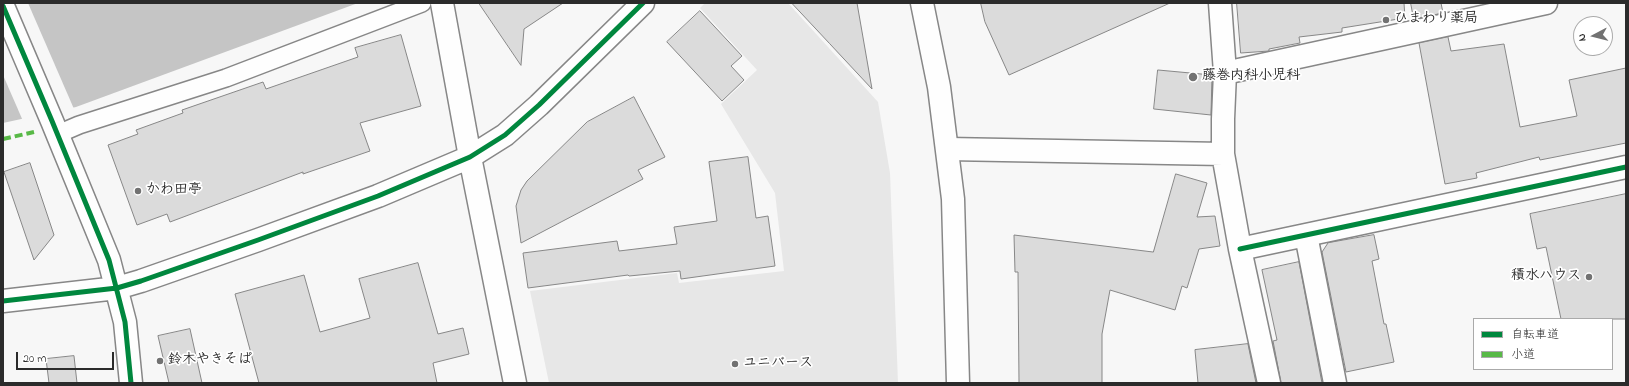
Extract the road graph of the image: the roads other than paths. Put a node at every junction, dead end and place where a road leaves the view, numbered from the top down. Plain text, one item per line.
1 (422, 3) edge
2 (442, 3) edge
3 (643, 3) edge
4 (922, 3) edge
5 (1220, 3) edge
6 (1546, 3) edge
7 (3, 6) edge
8 (1476, 11) edge
9 (1225, 73) junction
10 (55, 127) junction
11 (948, 149) junction
12 (1223, 154) junction
13 (470, 157) junction
14 (1626, 167) edge
15 (1306, 235) junction
16 (1240, 249) junction
17 (117, 288) junction
18 (3, 301) edge
19 (131, 383) edge
20 (515, 383) edge
21 (958, 383) edge
22 (1269, 383) edge
23 (1334, 383) edge

1 - 10 lane
2 - 13 street
3 - 13 street
4 - 11 street
5 - 9 street
6 - 8 street
7 - 10 street
8 - 9 street
9 - 12 street
10 - 17 street
11 - 12 street
11 - 21 street
12 - 16 street
13 - 17 street
13 - 20 street
14 - 15 street
15 - 16 street
15 - 23 street
16 - 22 street
17 - 18 street
17 - 19 street

